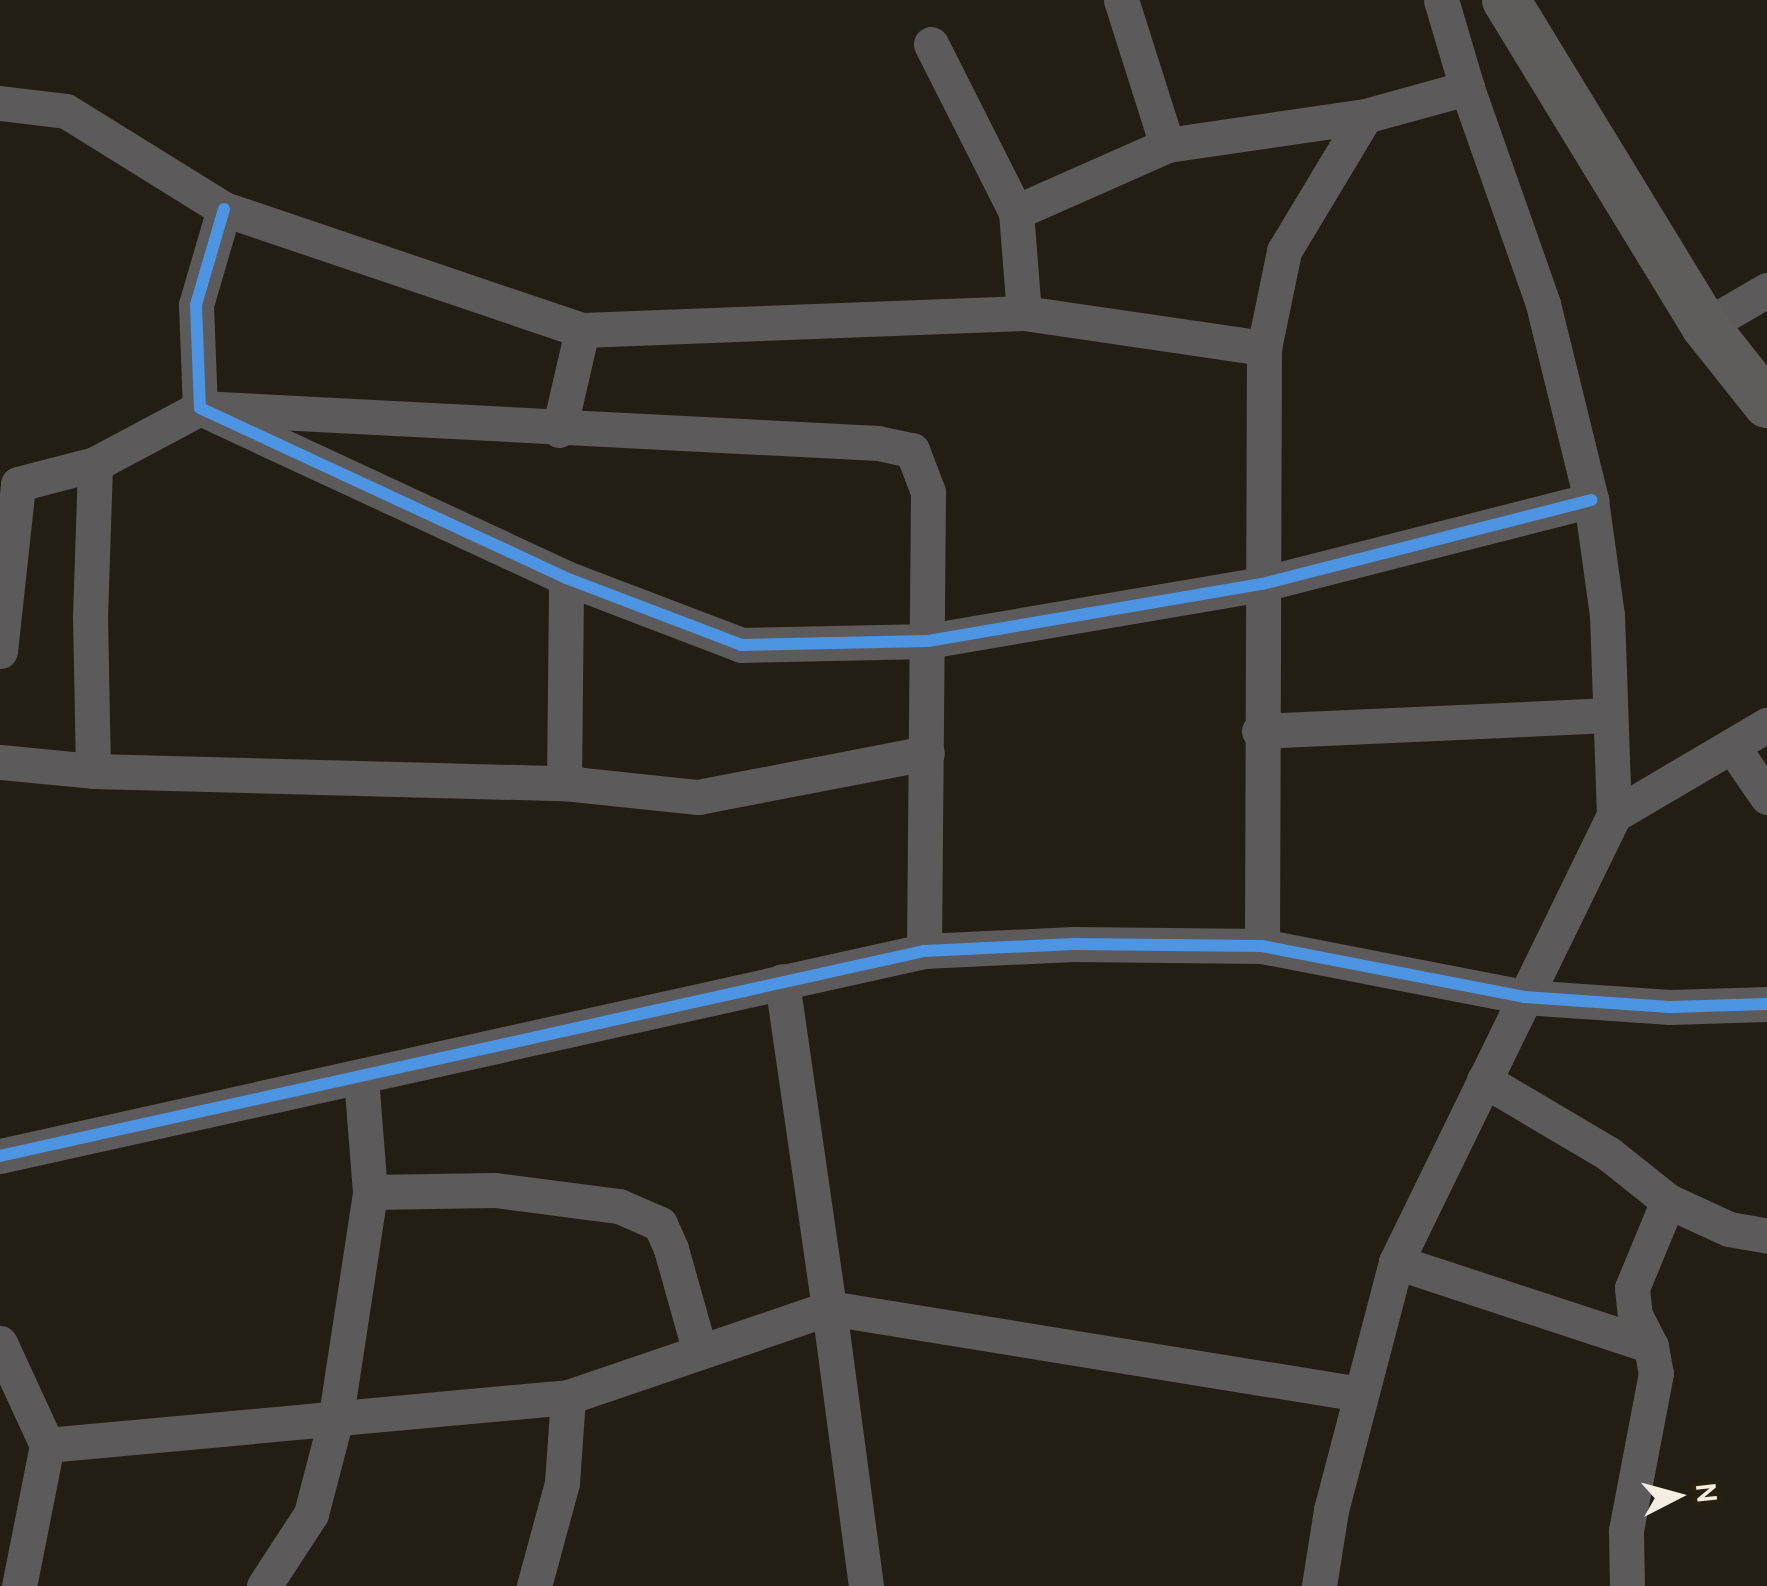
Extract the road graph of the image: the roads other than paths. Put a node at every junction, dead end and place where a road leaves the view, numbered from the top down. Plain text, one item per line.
1 (1121, 0) edge
2 (1441, 0) edge
3 (1506, 0) edge
4 (931, 44) dead end
5 (1466, 88) junction
6 (0, 103) edge
7 (1365, 116) junction
8 (1168, 146) junction
9 (224, 209) junction
10 (1016, 212) junction
11 (1767, 290) edge
12 (1024, 313) junction
13 (1705, 326) junction
14 (582, 330) junction
15 (1264, 348) junction
16 (1767, 404) edge
17 (200, 408) junction
18 (559, 430) junction
19 (94, 464) junction
20 (1591, 500) junction
21 (566, 578) junction
22 (1262, 584) junction
23 (928, 641) junction
24 (0, 651) edge
25 (1610, 715) junction
26 (1767, 725) edge
27 (1259, 731) junction
28 (1732, 746) junction
29 (927, 753) junction
30 (0, 762) edge
31 (93, 772) junction
32 (564, 783) junction
33 (1767, 797) edge
34 (1614, 816) junction
35 (1262, 946) junction
36 (924, 951) junction
37 (782, 980) junction
38 (1524, 997) junction
39 (1767, 1004) edge
40 (360, 1077) junction
41 (1484, 1080) junction
42 (0, 1156) edge
43 (370, 1192) junction
44 (1668, 1201) junction
45 (1767, 1236) edge
46 (1396, 1262) junction
47 (829, 1308) junction
48 (0, 1343) edge
49 (1651, 1346) junction
50 (700, 1352) junction
51 (1360, 1394) junction
52 (568, 1397) junction
53 (335, 1422) junction
54 (47, 1446) junction
55 (19, 1586) edge
56 (264, 1586) edge
57 (534, 1586) edge
58 (866, 1586) edge
59 (1319, 1586) edge
60 (1627, 1586) edge

1 - 8 street
2 - 5 street
3 - 13 main road
4 - 10 street
5 - 7 street
5 - 20 street
6 - 9 street
7 - 8 street
7 - 15 street
8 - 10 street
9 - 14 street
9 - 17 street
10 - 12 street
11 - 13 street
12 - 14 street
12 - 15 street
13 - 16 main road
14 - 18 street
15 - 22 street
17 - 18 street
17 - 19 street
17 - 21 street
18 - 23 street
19 - 24 street
19 - 31 street
20 - 22 street
20 - 25 street
21 - 23 street
21 - 32 street
22 - 23 street
22 - 27 street
23 - 29 street
25 - 27 street
25 - 34 street
26 - 28 street
27 - 35 street
28 - 33 street
28 - 34 street
29 - 32 street
29 - 36 street
30 - 31 street
31 - 32 street
34 - 38 street
35 - 36 street
35 - 38 street
36 - 37 street
37 - 40 street
37 - 47 street
38 - 39 street
38 - 41 street
40 - 42 street
40 - 43 street
41 - 44 street
41 - 46 street
43 - 50 street
43 - 53 street
44 - 45 street
44 - 49 street
46 - 49 street
46 - 51 street
47 - 50 street
47 - 51 street
47 - 58 street
48 - 54 street
49 - 60 street
50 - 52 street
51 - 59 street
52 - 53 street
52 - 57 street
53 - 54 street
53 - 56 street
54 - 55 street

